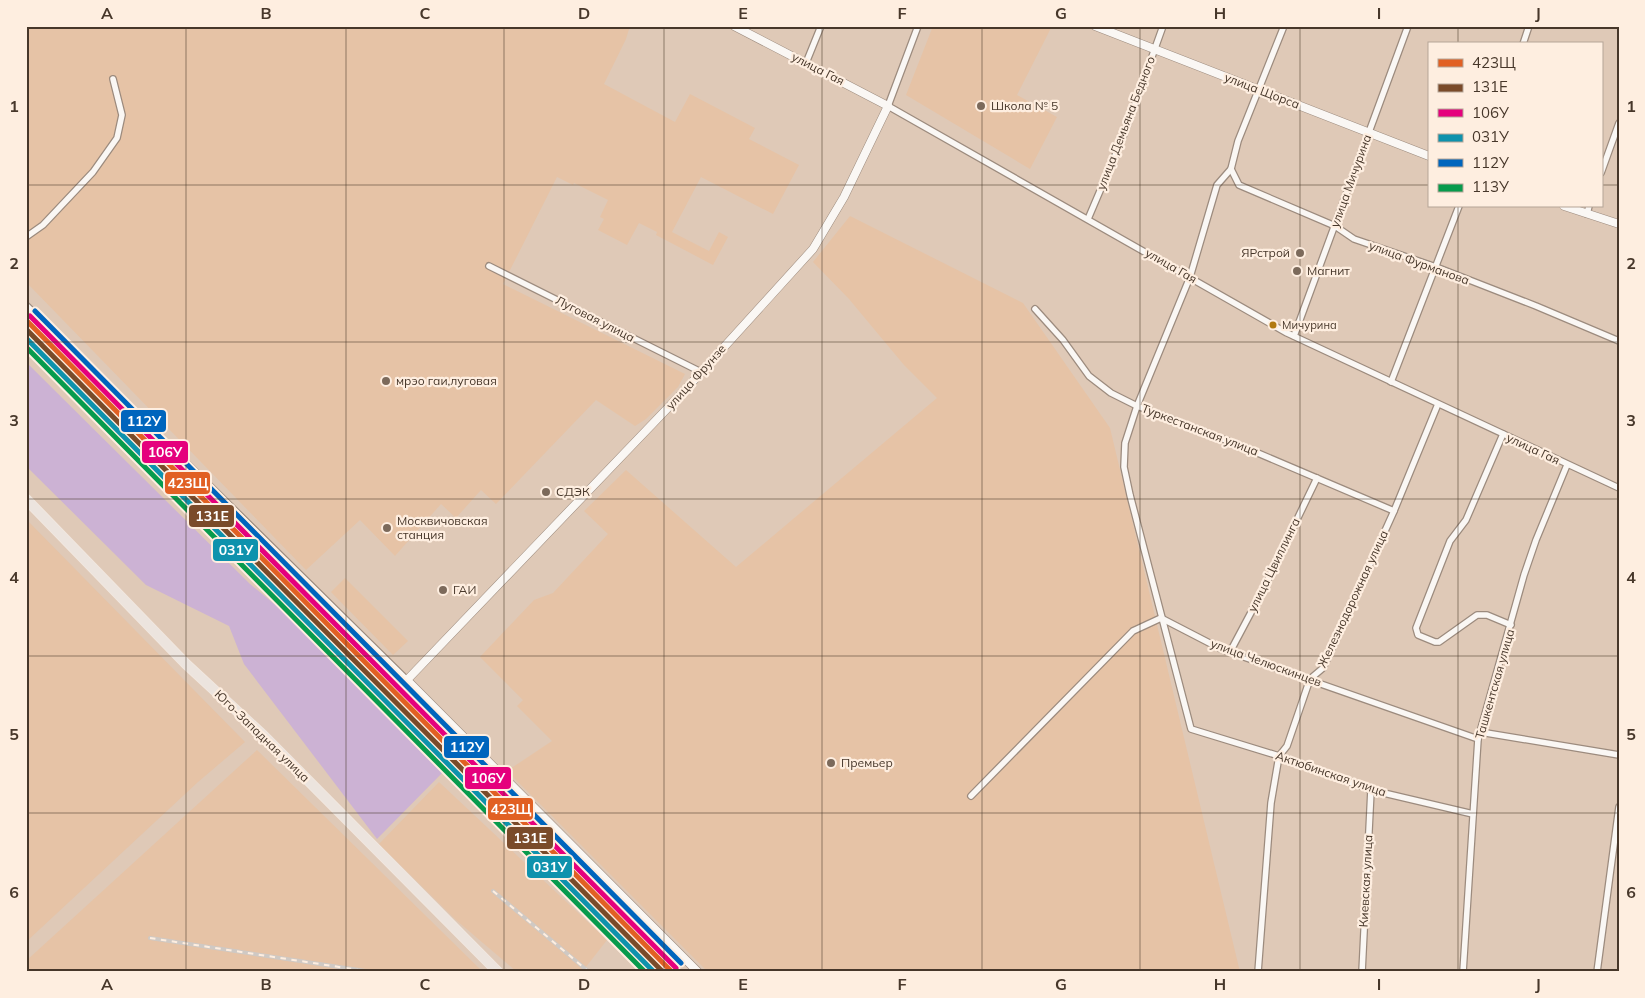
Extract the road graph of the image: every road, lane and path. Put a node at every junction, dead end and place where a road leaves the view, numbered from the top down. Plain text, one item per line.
1 (821, 26) edge
2 (918, 26) edge
3 (1095, 26) edge
4 (1163, 26) edge
5 (1284, 26) edge
6 (1408, 26) edge
7 (1529, 26) edge
8 (737, 27) edge
9 (1523, 42) edge
10 (1154, 49) junction
11 (806, 63) junction
12 (113, 79) dead end
13 (1259, 90) junction
14 (888, 106) junction
15 (1619, 123) edge
16 (1369, 133) junction
17 (1428, 156) edge
18 (1231, 169) junction
19 (1602, 170) edge
20 (1458, 208) edge
21 (1588, 210) edge
22 (1088, 219) junction
23 (1619, 224) edge
24 (1335, 226) junction
25 (26, 237) edge
26 (489, 266) dead end
27 (1436, 268) junction
28 (1190, 277) junction
29 (26, 305) edge
30 (1035, 310) dead end
31 (1294, 336) junction
32 (1619, 341) edge
33 (701, 372) junction
34 (1391, 382) junction
35 (1438, 404) junction
36 (1137, 406) junction
37 (1503, 434) junction
38 (1567, 465) junction
39 (1317, 478) junction
40 (1619, 488) edge
41 (26, 499) edge
42 (1394, 511) junction
43 (1161, 618) junction
44 (1511, 625) junction
45 (1230, 652) junction
46 (1310, 679) junction
47 (407, 680) junction
48 (1480, 732) junction
49 (1478, 740) junction
50 (1619, 755) edge
51 (1279, 756) junction
52 (1371, 790) junction
53 (972, 796) dead end
54 (1619, 809) edge
55 (1473, 814) junction
56 (498, 972) edge
57 (698, 972) edge
58 (1258, 972) edge
59 (1362, 972) edge
60 (1462, 972) edge
61 (1597, 972) edge

1 - 11 street
2 - 14 street, улица Фрунзе
3 - 10 street, улица Щорса
4 - 10 street, улица Демьяна Бедного
5 - 13 street
6 - 16 street, улица Мичурина
7 - 9 street
8 - 11 street, улица Гая
10 - 13 street, улица Щорса
10 - 22 street, улица Демьяна Бедного
11 - 14 street, улица Гая
12 - 25 street
13 - 16 street, улица Щорса
13 - 18 street
14 - 22 street, улица Гая
14 - 33 street, улица Фрунзе
15 - 19 street
16 - 17 street, улица Щорса
16 - 24 street, улица Мичурина
18 - 24 street, улица Фурманова
18 - 28 street
20 - 27 street
21 - 23 street
22 - 28 street, улица Гая
24 - 27 street, улица Фурманова
24 - 31 street, улица Мичурина
26 - 33 street, Луговая улица
27 - 32 street, улица Фурманова
27 - 34 street
28 - 31 street, улица Гая
28 - 36 street
29 - 47 street
30 - 36 street, Туркестанская улица
31 - 34 street, улица Гая
33 - 47 street, улица Фрунзе
34 - 35 street, улица Гая
35 - 37 street, улица Гая
35 - 42 street, Железнодорожная улица
36 - 39 street, Туркестанская улица
36 - 43 street
37 - 38 street, улица Гая
37 - 44 street
38 - 40 street, улица Гая
38 - 44 street, Ташкентская улица
39 - 42 street, Туркестанская улица
39 - 45 street, улица Цвиллинга
41 - 56 main road, Юго-Западная улица
42 - 46 street, Железнодорожная улица
43 - 45 street, улица Челюскинцев
43 - 51 street, Актюбинская улица
43 - 53 street
44 - 48 street, Ташкентская улица
45 - 46 street, улица Челюскинцев
46 - 49 street, улица Челюскинцев
46 - 51 street, Железнодорожная улица
47 - 57 street
48 - 49 street, Ташкентская улица
48 - 50 street
49 - 55 street, Ташкентская улица
51 - 52 street, Актюбинская улица
51 - 58 street, Железнодорожная улица
52 - 55 street, Актюбинская улица
52 - 59 street, Киевская улица
54 - 61 street
55 - 60 street, Ташкентская улица

